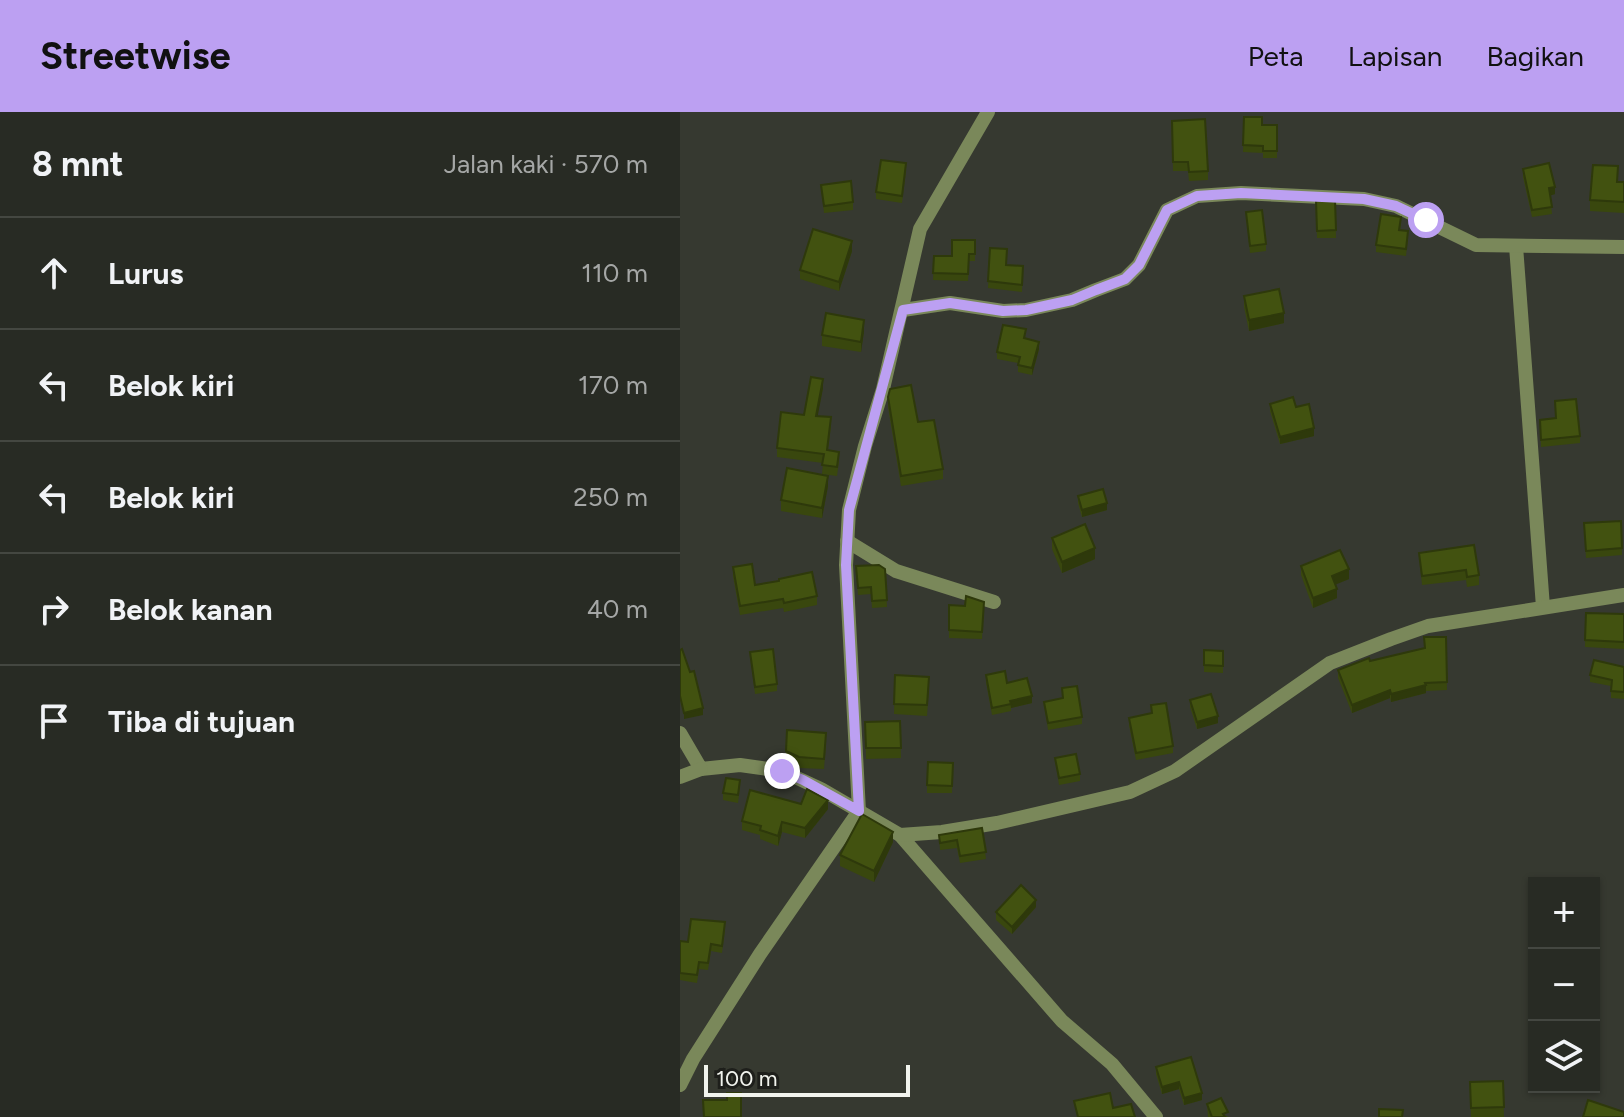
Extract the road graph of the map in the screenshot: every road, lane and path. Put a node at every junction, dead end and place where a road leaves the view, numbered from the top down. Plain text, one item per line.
1 (988, 112) edge
2 (1516, 246) junction
3 (1624, 247) edge
4 (903, 310) junction
5 (847, 541) junction
6 (1624, 595) edge
7 (994, 602) dead end
8 (1543, 607) junction
9 (680, 733) edge
10 (701, 769) junction
11 (680, 777) edge
12 (859, 811) junction
13 (900, 835) junction
14 (680, 1085) edge
15 (1156, 1117) edge

1 - 4 street
2 - 3 street
2 - 4 street
2 - 8 street
4 - 5 street
5 - 7 street
5 - 12 street
6 - 8 street
8 - 13 street
9 - 10 street
10 - 11 street
10 - 12 street
12 - 13 street
12 - 14 street
13 - 15 street

